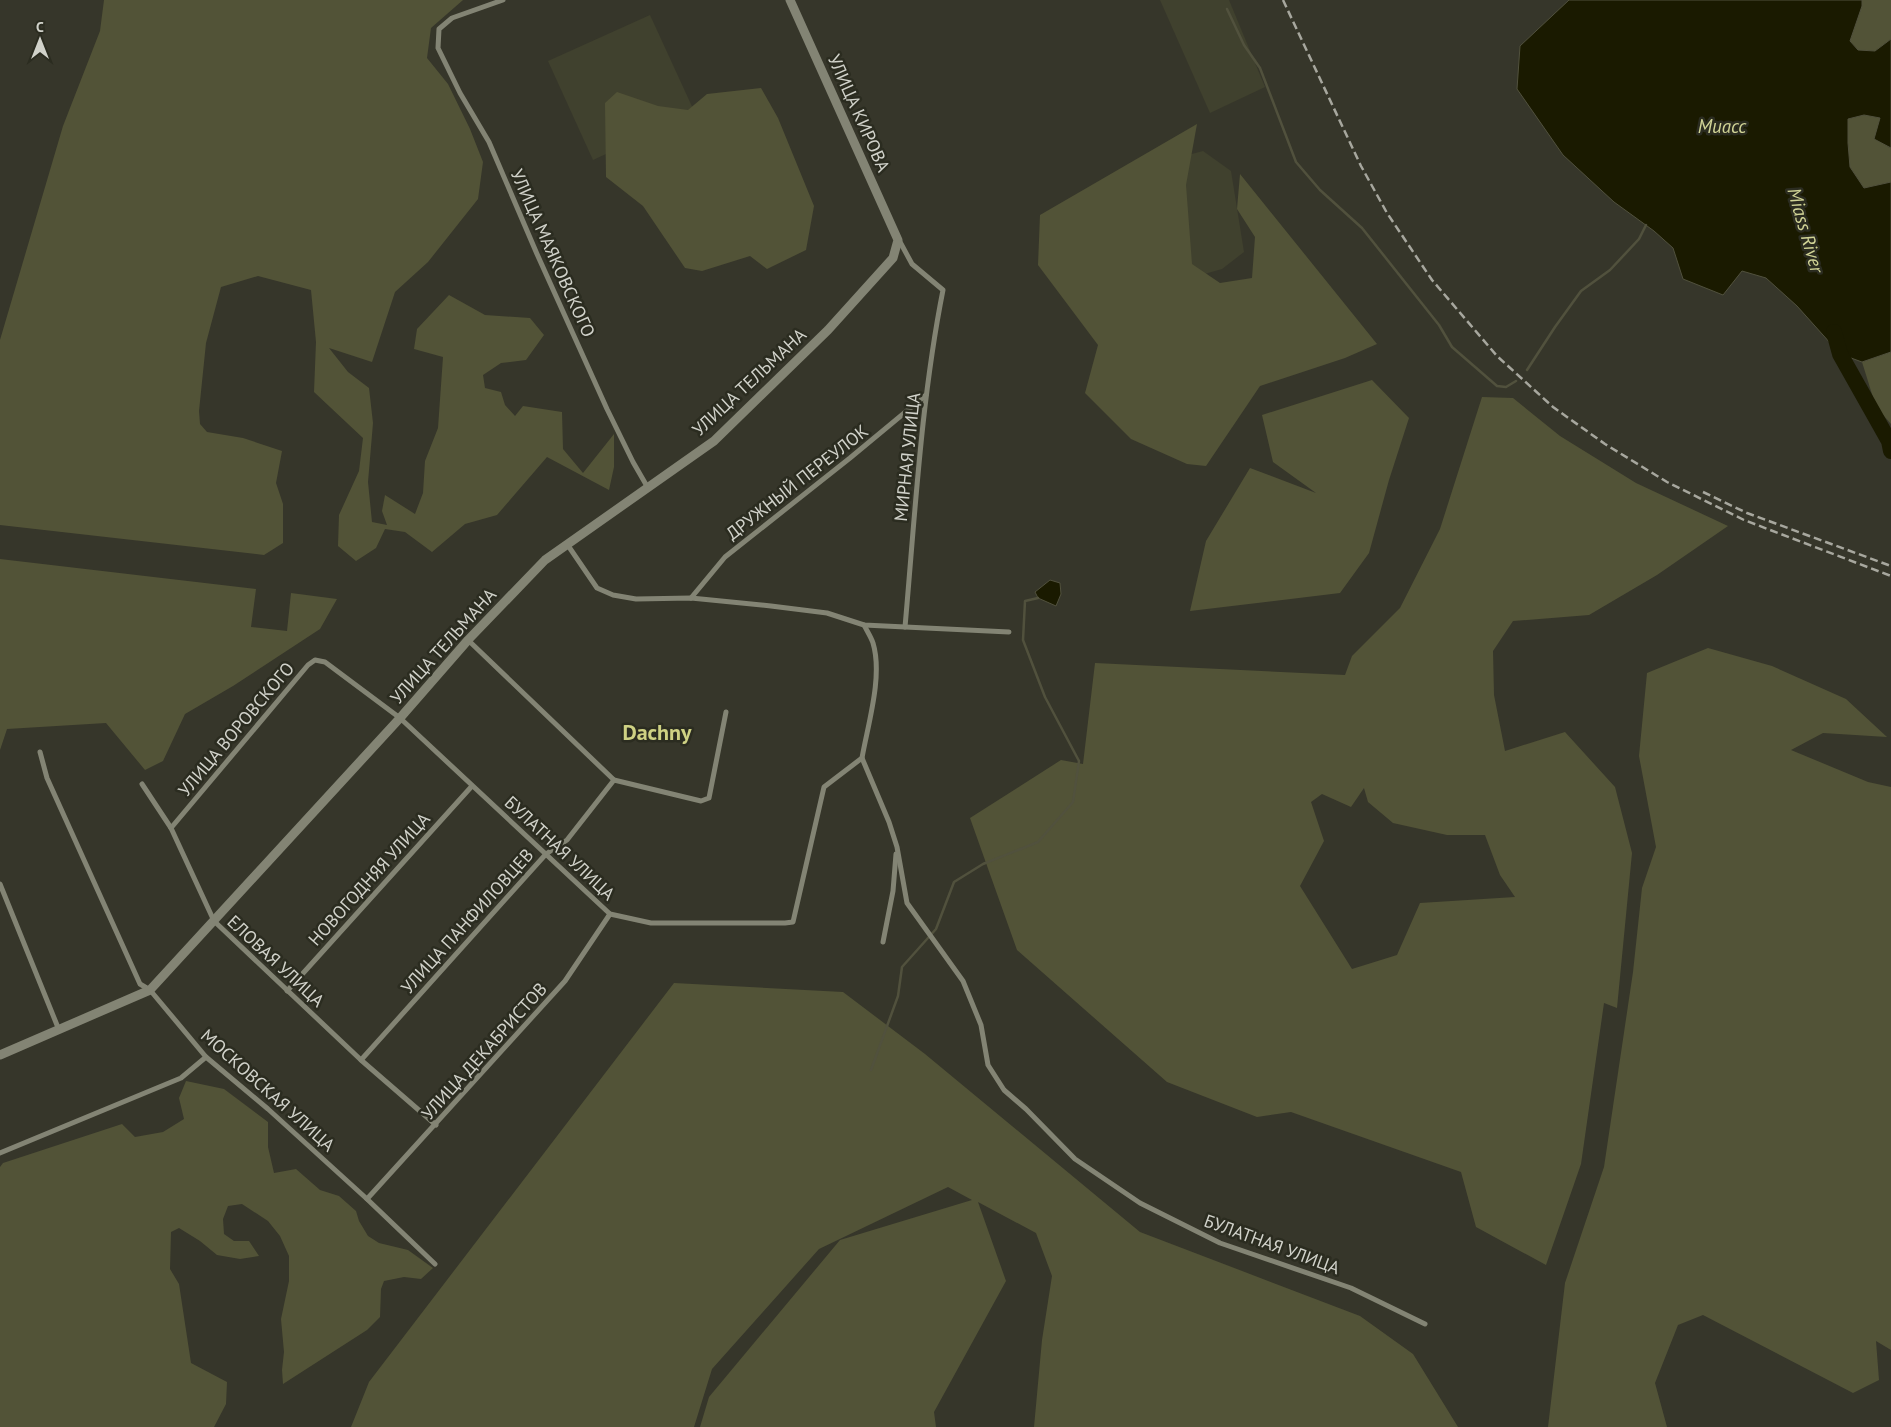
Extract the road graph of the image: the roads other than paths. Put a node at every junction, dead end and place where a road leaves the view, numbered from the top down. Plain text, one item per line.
1 (503, 0) edge
2 (790, 0) edge
3 (898, 240) junction
4 (927, 395) junction
5 (648, 488) junction
6 (567, 544) junction
7 (691, 598) junction
8 (864, 625) junction
9 (905, 627) junction
10 (1009, 632) dead end
11 (468, 640) junction
12 (726, 712) dead end
13 (400, 718) junction
14 (40, 752) dead end
15 (862, 758) junction
16 (614, 780) junction
17 (142, 784) dead end
18 (472, 786) junction
19 (171, 828) junction
20 (897, 847) junction
21 (546, 854) junction
22 (0, 884) edge
23 (610, 914) junction
24 (214, 921) junction
25 (884, 942) dead end
26 (150, 990) junction
27 (287, 991) junction
28 (59, 1030) junction
29 (0, 1055) edge
30 (206, 1058) junction
31 (361, 1060) junction
32 (436, 1125) junction
33 (0, 1153) edge
34 (367, 1199) junction
35 (435, 1264) dead end
36 (1425, 1324) dead end

1 - 5 street, УЛИЦА МАЯКОВСКОГО
2 - 3 street, УЛИЦА КИРОВА
3 - 4 street, МИРНАЯ УЛИЦА
3 - 5 street, УЛИЦА ТЕЛЬМАНА
4 - 7 street, ДРУЖНЫЙ ПЕРЕУЛОК
4 - 9 street, МИРНАЯ УЛИЦА
5 - 6 street, УЛИЦА ТЕЛЬМАНА
6 - 7 street
6 - 11 street, УЛИЦА ТЕЛЬМАНА
7 - 8 street
8 - 9 street
8 - 15 street
9 - 10 street
11 - 13 street, УЛИЦА ТЕЛЬМАНА
11 - 16 street
12 - 16 street
13 - 18 street, БУЛАТНАЯ УЛИЦА
13 - 19 street, УЛИЦА ВОРОВСКОГО
13 - 24 street, УЛИЦА ТЕЛЬМАНА
14 - 26 street, МОСКОВСКАЯ УЛИЦА
15 - 20 street, БУЛАТНАЯ УЛИЦА
15 - 23 street, БУЛАТНАЯ УЛИЦА
16 - 21 street, УЛИЦА ПАНФИЛОВЦЕВ
17 - 19 street, ЕЛОВАЯ УЛИЦА
18 - 21 street, БУЛАТНАЯ УЛИЦА
18 - 27 street, НОВОГОДНЯЯ УЛИЦА
19 - 24 street, ЕЛОВАЯ УЛИЦА
20 - 25 street
20 - 36 street, БУЛАТНАЯ УЛИЦА
21 - 23 street, БУЛАТНАЯ УЛИЦА
21 - 31 street, УЛИЦА ПАНФИЛОВЦЕВ
22 - 28 street
23 - 32 street, УЛИЦА ДЕКАБРИСТОВ
24 - 26 street, УЛИЦА ТЕЛЬМАНА
24 - 27 street, ЕЛОВАЯ УЛИЦА
26 - 28 street, УЛИЦА ТЕЛЬМАНА
26 - 30 street, МОСКОВСКАЯ УЛИЦА
27 - 31 street, ЕЛОВАЯ УЛИЦА
28 - 29 street, УЛИЦА ТЕЛЬМАНА
30 - 33 street
30 - 34 street, МОСКОВСКАЯ УЛИЦА
31 - 32 street, ЕЛОВАЯ УЛИЦА
32 - 34 street, УЛИЦА ДЕКАБРИСТОВ
34 - 35 street, МОСКОВСКАЯ УЛИЦА

